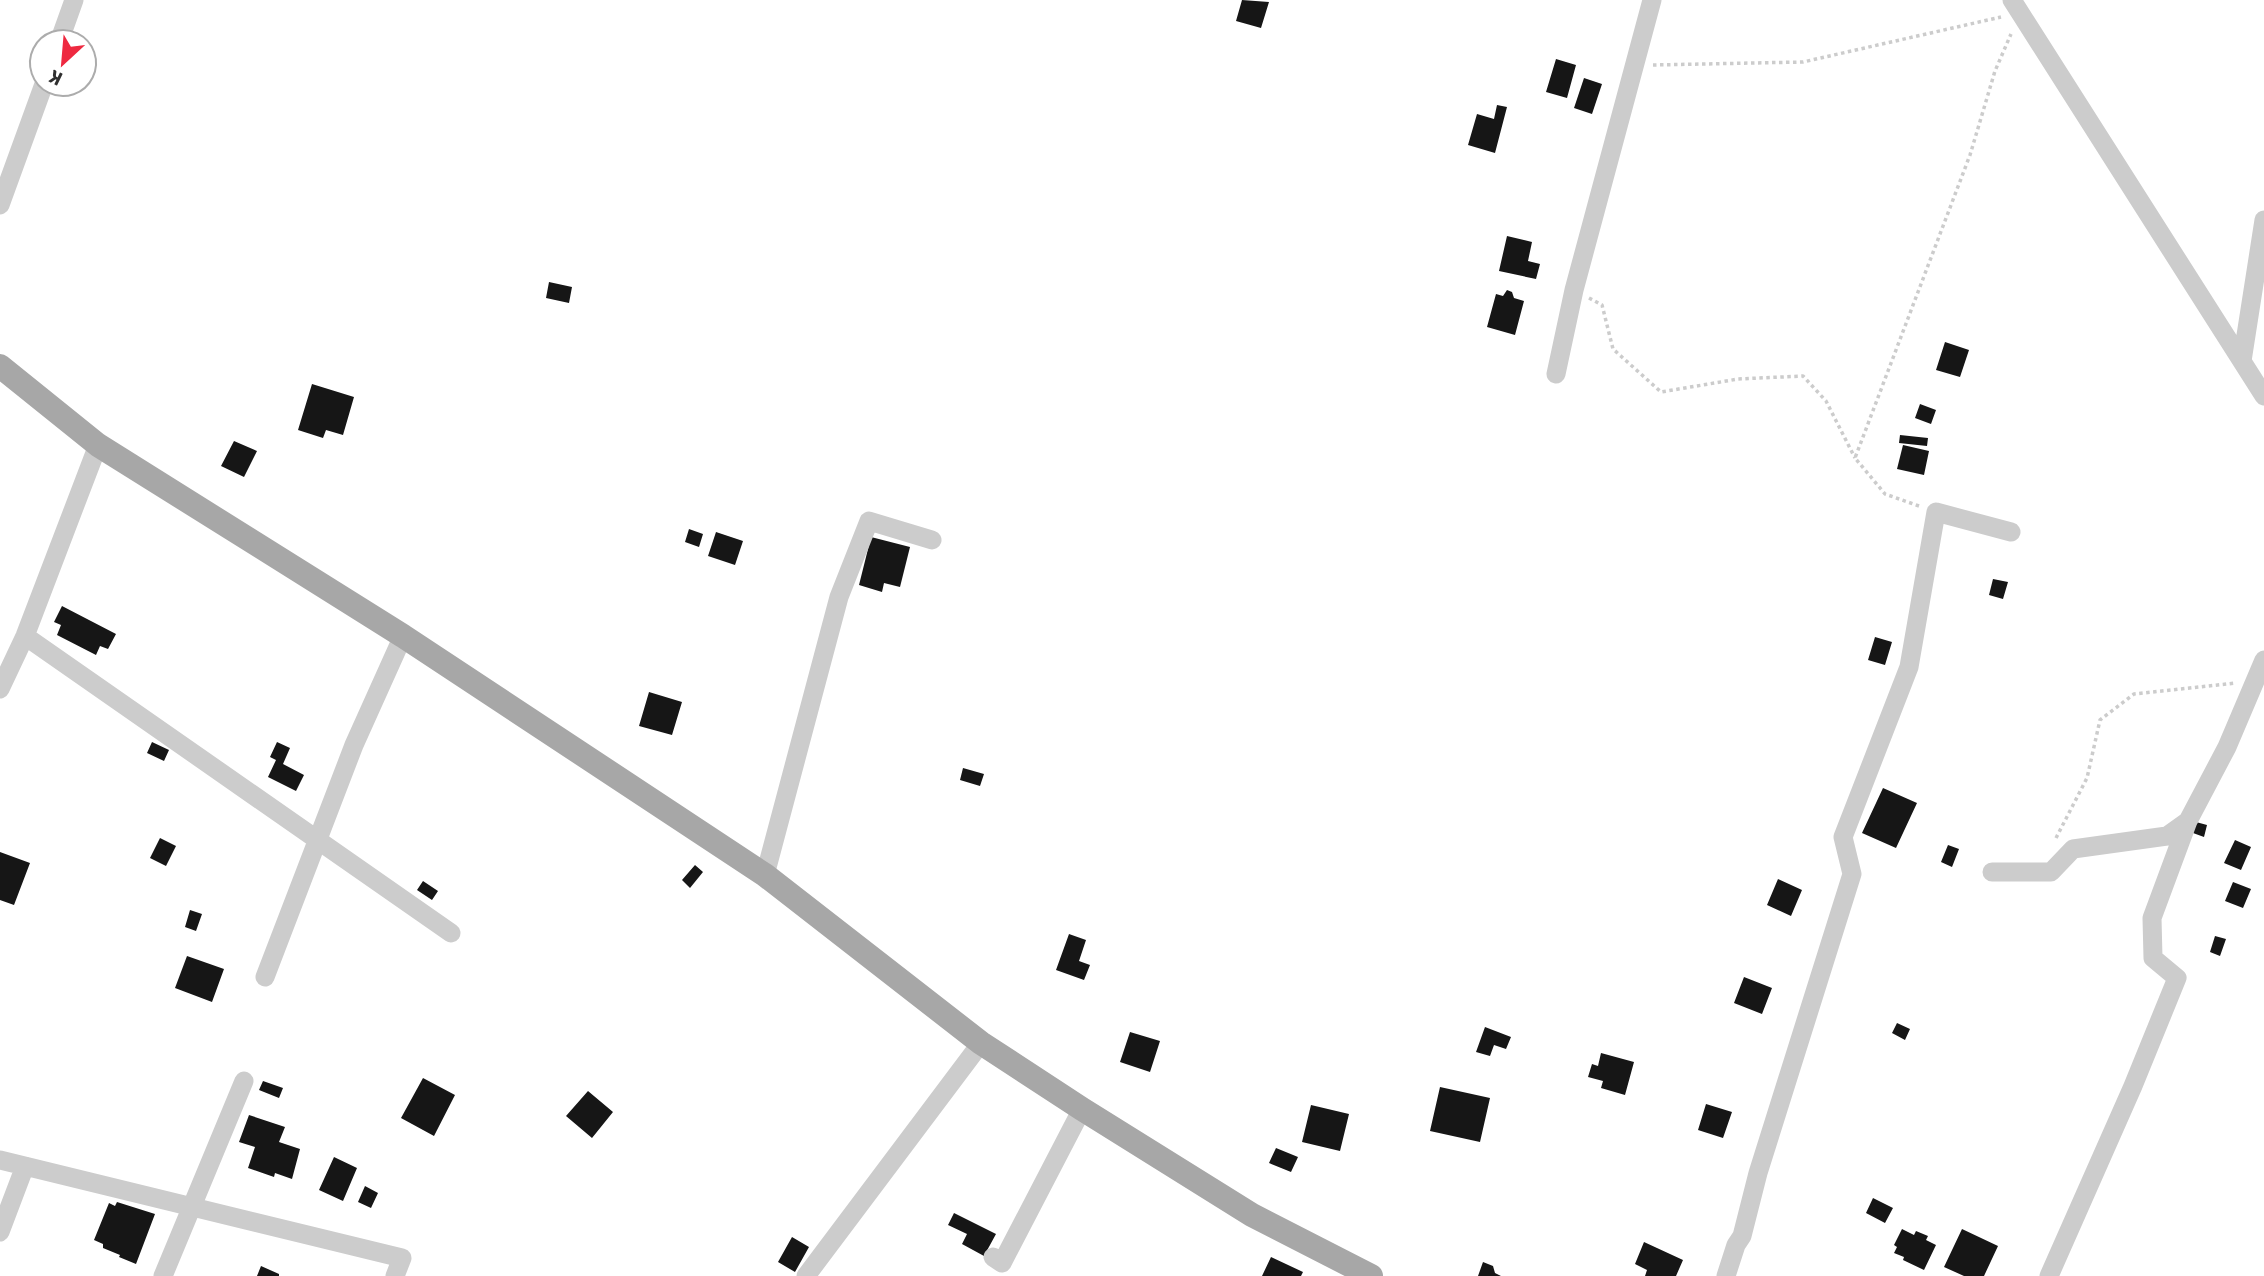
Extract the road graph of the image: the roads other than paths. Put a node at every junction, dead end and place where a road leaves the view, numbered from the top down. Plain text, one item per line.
1 (74, 0) edge
2 (1652, 0) edge
3 (2016, 6) edge
4 (64, 28) edge
5 (39, 98) edge
6 (0, 205) edge
7 (2264, 220) edge
8 (2242, 360) junction
9 (0, 366) edge
10 (1556, 374) dead end
11 (2264, 396) edge
12 (98, 445) junction
13 (2011, 532) dead end
14 (932, 540) dead end
15 (25, 636) junction
16 (403, 636) junction
17 (2264, 660) edge
18 (0, 689) edge
19 (2188, 821) junction
20 (316, 840) junction
21 (1992, 872) dead end
22 (765, 875) junction
23 (451, 933) dead end
24 (265, 977) dead end
25 (981, 1042) junction
26 (244, 1081) dead end
27 (1082, 1109) junction
28 (0, 1160) edge
29 (25, 1166) junction
30 (191, 1207) junction
31 (0, 1232) edge
32 (993, 1257) dead end
33 (163, 1276) edge
34 (395, 1276) edge
35 (806, 1276) edge
36 (1371, 1276) edge
37 (1726, 1276) edge
38 (2049, 1276) edge

1 - 4 street
2 - 10 street
3 - 8 street
5 - 6 street
7 - 8 street
8 - 11 street
9 - 12 main road
12 - 15 street
12 - 16 main road
13 - 37 street
14 - 22 street
15 - 18 street
15 - 20 street
16 - 20 street
16 - 22 main road
17 - 19 street
19 - 21 street
19 - 38 street
20 - 23 street
20 - 24 street
22 - 25 main road
25 - 27 main road
25 - 35 street
26 - 30 street
27 - 32 street
27 - 36 main road
28 - 29 street
29 - 30 street
29 - 31 street
30 - 33 street
30 - 34 street

